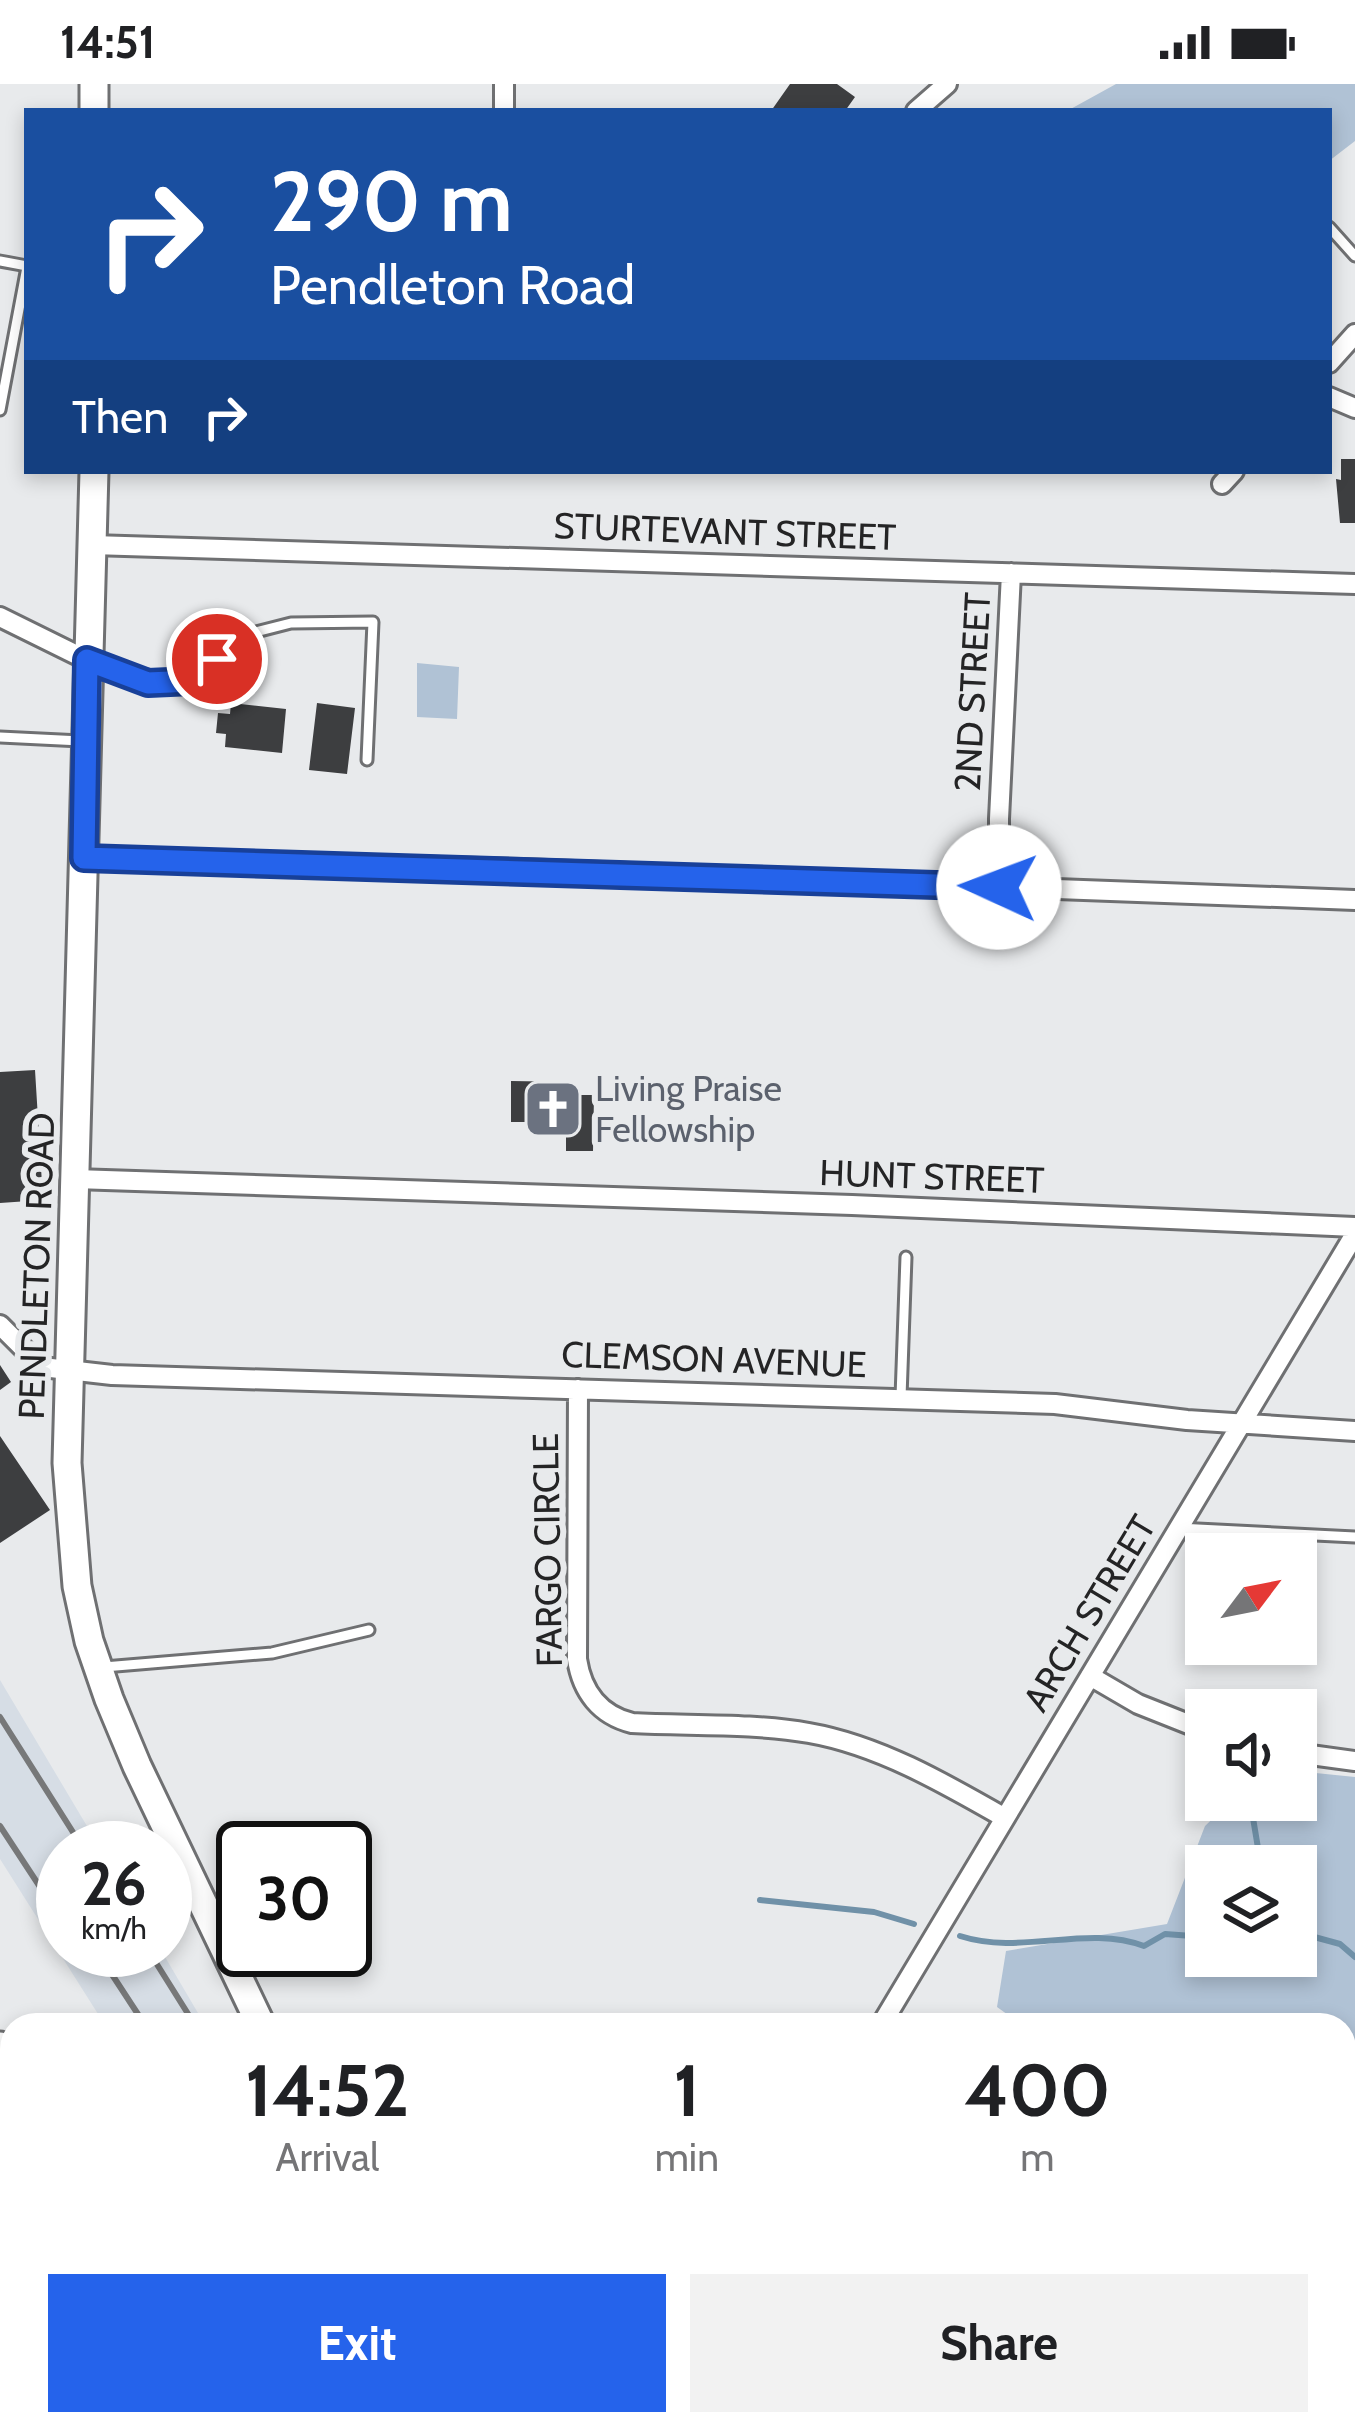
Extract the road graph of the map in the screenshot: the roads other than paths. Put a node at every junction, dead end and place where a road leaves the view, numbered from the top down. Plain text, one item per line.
1 (947, 84) edge
2 (919, 108) edge
3 (1332, 230) edge
4 (1355, 256) edge
5 (24, 283) edge
6 (1355, 334) edge
7 (1332, 360) edge
8 (0, 410) edge
9 (94, 474) edge
10 (92, 544) junction
11 (1011, 573) junction
12 (1355, 584) edge
13 (0, 617) edge
14 (87, 660) junction
15 (0, 736) edge
16 (86, 741) junction
17 (367, 760) dead end
18 (84, 858) junction
19 (999, 887) junction
20 (1355, 900) edge
21 (75, 1179) junction
22 (1355, 1231) edge
23 (906, 1257) dead end
24 (0, 1325) edge
25 (69, 1371) junction
26 (578, 1389) junction
27 (901, 1397) junction
28 (1241, 1424) junction
29 (1355, 1432) edge
30 (1178, 1528) junction
31 (1355, 1537) edge
32 (369, 1630) dead end
33 (98, 1668) junction
34 (1090, 1676) junction
35 (1185, 1723) edge
36 (1317, 1756) edge
37 (1355, 1761) edge
38 (1005, 1818) junction
39 (255, 2013) edge
40 (888, 2013) edge

1 - 2 street
3 - 4 lane
5 - 8 lane
6 - 7 street
9 - 10 street, PENDLETON ROAD
10 - 11 street, STURTEVANT STREET
10 - 14 street, PENDLETON ROAD
11 - 12 street, STURTEVANT STREET
11 - 19 street, 2ND STREET
13 - 14 street
14 - 16 street, PENDLETON ROAD
14 - 17 lane
15 - 16 lane
16 - 18 street, PENDLETON ROAD
18 - 19 street
18 - 21 street, PENDLETON ROAD
19 - 20 street
21 - 22 street, HUNT STREET
21 - 25 street, PENDLETON ROAD
22 - 28 street, ARCH STREET
23 - 27 lane
24 - 25 street
25 - 26 street, CLEMSON AVENUE
25 - 33 street, PENDLETON ROAD
26 - 27 street, CLEMSON AVENUE
26 - 38 street, FARGO CIRCLE
27 - 28 street, CLEMSON AVENUE
28 - 29 street, CLEMSON AVENUE
28 - 30 street, ARCH STREET
30 - 31 lane
30 - 34 street, ARCH STREET
32 - 33 lane
33 - 39 street, PENDLETON ROAD
34 - 35 street
34 - 38 street, ARCH STREET
36 - 37 street
38 - 40 street, ARCH STREET

